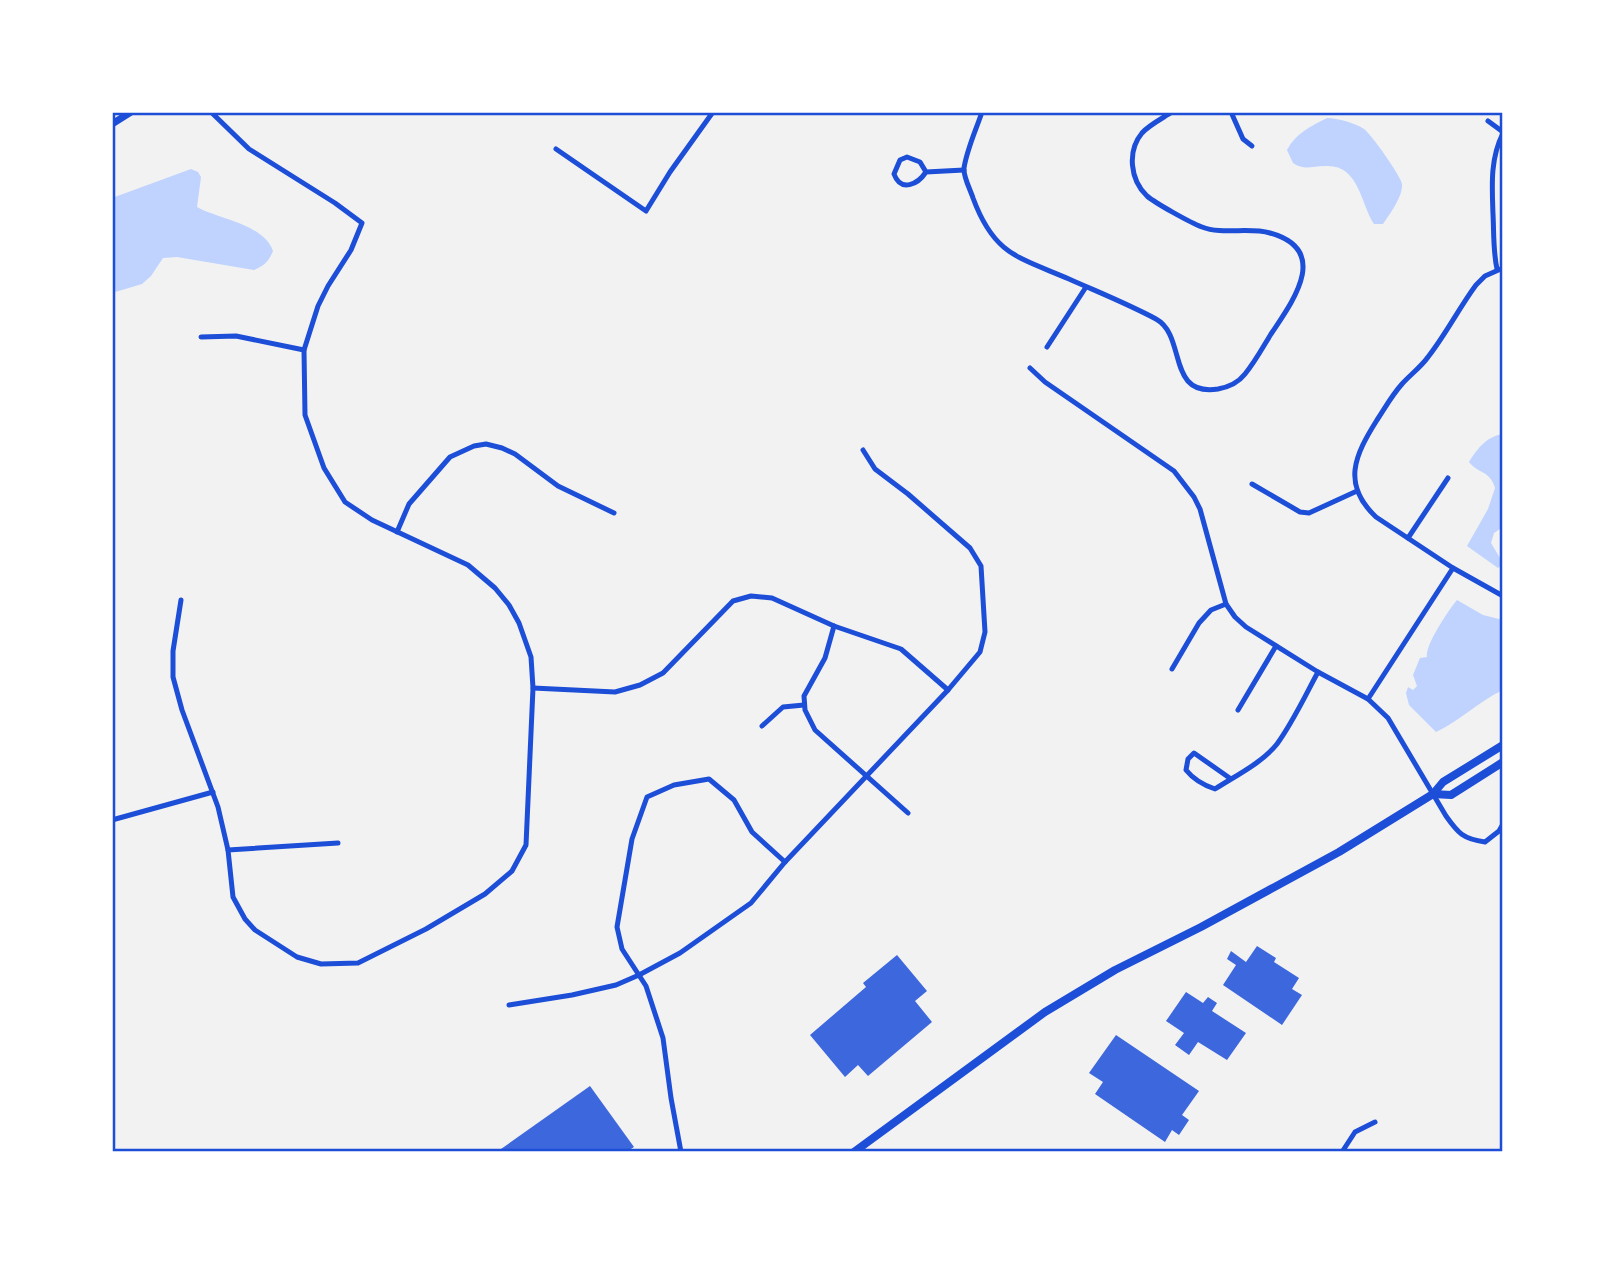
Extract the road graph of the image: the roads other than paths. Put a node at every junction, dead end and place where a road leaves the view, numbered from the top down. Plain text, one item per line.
1 (131, 112) edge
2 (211, 112) edge
3 (713, 112) edge
4 (982, 112) edge
5 (1172, 112) edge
6 (1231, 112) edge
7 (1488, 121) dead end
8 (112, 124) edge
9 (1503, 132) edge
10 (1252, 146) dead end
11 (556, 149) dead end
12 (964, 170) junction
13 (926, 172) junction
14 (1500, 269) edge
15 (1086, 287) junction
16 (201, 337) dead end
17 (1046, 347) dead end
18 (304, 350) junction
19 (1030, 368) dead end
20 (863, 450) dead end
21 (1448, 478) dead end
22 (1252, 484) dead end
23 (1357, 491) junction
24 (614, 513) dead end
25 (397, 532) junction
26 (1408, 538) junction
27 (1453, 568) junction
28 (1503, 596) edge
29 (181, 600) dead end
30 (1226, 604) junction
31 (834, 626) junction
32 (1276, 646) junction
33 (1172, 668) dead end
34 (1318, 673) junction
35 (533, 688) junction
36 (948, 690) junction
37 (1368, 699) junction
38 (804, 705) junction
39 (1238, 710) dead end
40 (762, 726) dead end
41 (1503, 745) edge
42 (1503, 762) edge
43 (867, 776) junction
44 (1231, 779) junction
45 (213, 792) junction
46 (1433, 794) junction
47 (908, 813) dead end
48 (112, 820) edge
49 (1503, 824) edge
50 (338, 843) dead end
51 (228, 850) junction
52 (785, 862) junction
53 (639, 975) junction
54 (509, 1005) dead end
55 (1375, 1122) dead end
56 (681, 1152) edge
57 (854, 1152) edge
58 (1342, 1152) edge

1 - 8 main road
2 - 18 street
3 - 11 street
4 - 12 street
5 - 15 street
6 - 10 street
7 - 9 street
9 - 14 street
12 - 13 street
12 - 15 street
13 - 13 street
14 - 23 street
15 - 17 street
16 - 18 street
18 - 25 street
19 - 30 street
20 - 36 street
21 - 26 street
22 - 23 street
23 - 26 street
24 - 25 street
25 - 35 street
26 - 27 street
27 - 28 street
27 - 37 street
29 - 45 street
30 - 32 street
30 - 33 street
31 - 35 street
31 - 36 street
31 - 38 street
32 - 34 street
32 - 39 street
34 - 37 street
34 - 44 street
35 - 51 street
36 - 43 street
37 - 46 street
38 - 40 street
38 - 43 street
41 - 46 highway
42 - 46 highway
43 - 47 street
43 - 52 street
44 - 44 street
45 - 48 street
45 - 51 street
46 - 49 street
46 - 57 highway
50 - 51 street
52 - 53 street
52 - 53 street
53 - 54 street
53 - 56 street
55 - 58 street

